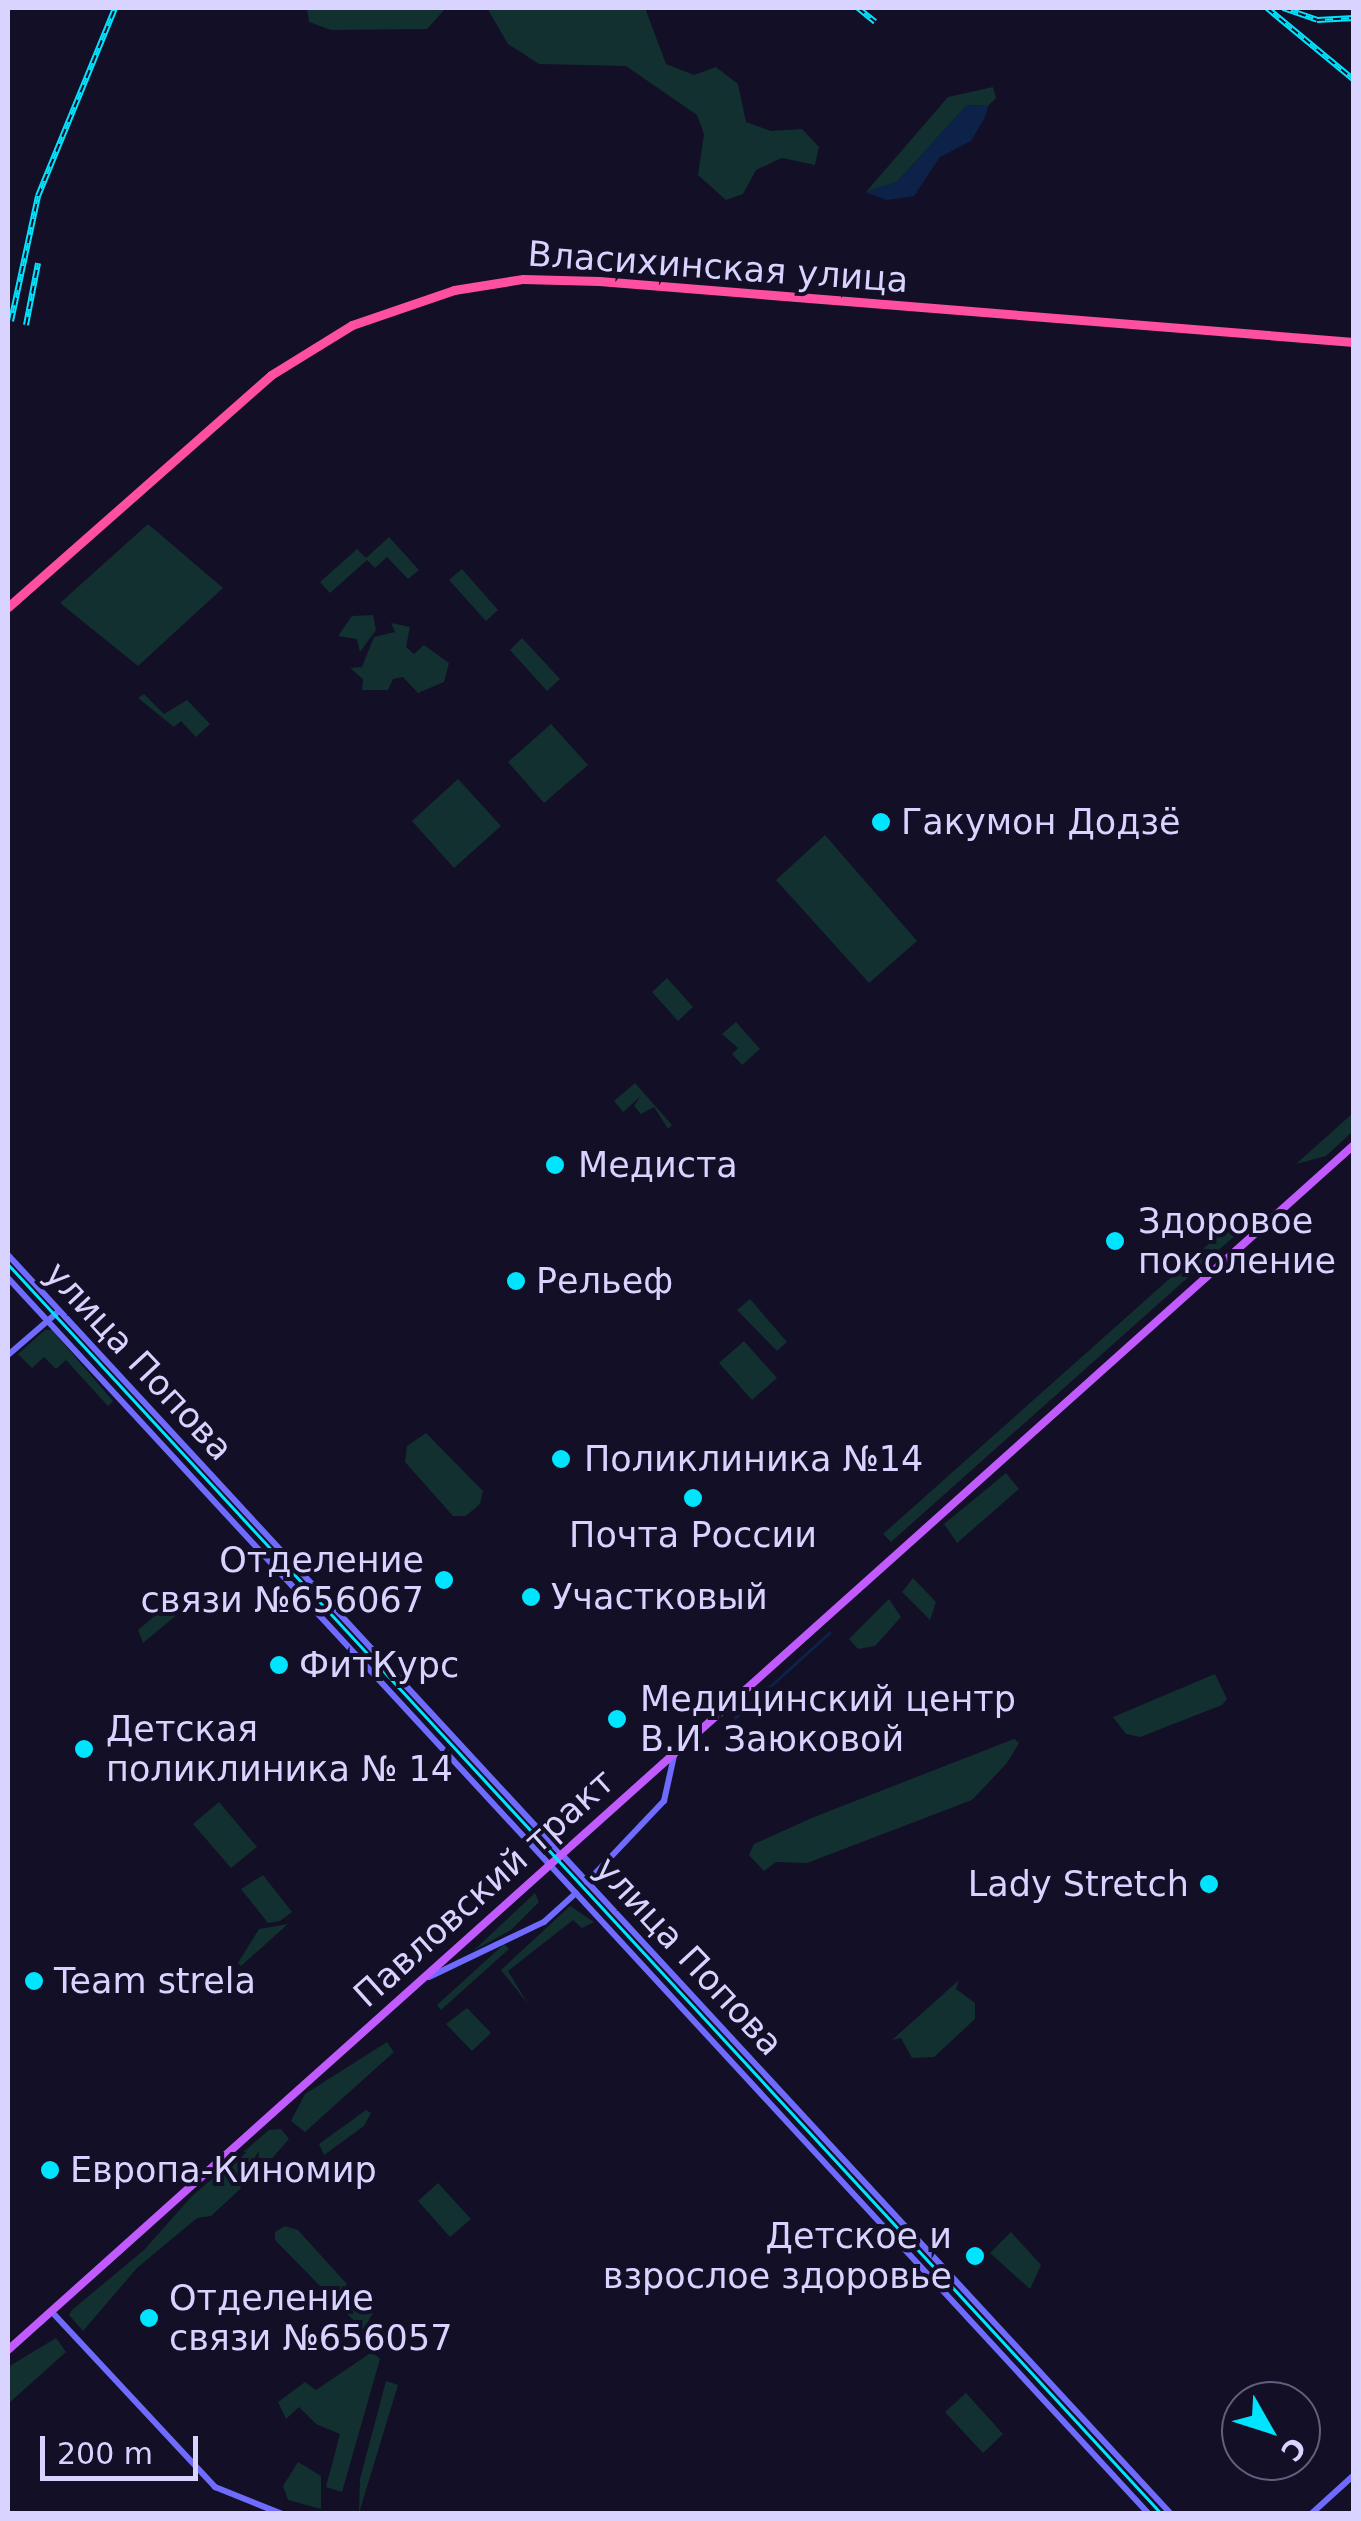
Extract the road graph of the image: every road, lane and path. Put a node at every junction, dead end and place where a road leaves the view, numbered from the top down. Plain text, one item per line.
1 (1354, 342) edge
2 (8, 607) edge
3 (1354, 1145) edge
4 (8, 1255) edge
5 (28, 1277) junction
6 (8, 1278) edge
7 (17, 1288) junction
8 (59, 1311) junction
9 (47, 1321) junction
10 (8, 1356) edge
11 (438, 1722) junction
12 (427, 1732) junction
13 (674, 1754) junction
14 (562, 1854) junction
15 (550, 1865) junction
16 (587, 1882) junction
17 (576, 1893) junction
18 (675, 1978) junction
19 (416, 1985) junction
20 (664, 1988) junction
21 (52, 2310) junction
22 (8, 2350) edge
23 (1354, 2474) edge
24 (282, 2514) edge
25 (1149, 2514) edge
26 (1171, 2514) edge
27 (1311, 2514) edge

1 - 2 highway, Власихинская улица
3 - 13 main road, Павловский тракт
4 - 5 main road, улица Попова
5 - 7 main road
5 - 8 main road, улица Попова
6 - 7 main road, улица Попова
7 - 9 main road, улица Попова
8 - 9 main road
8 - 11 main road, улица Попова
9 - 10 main road
9 - 12 main road, улица Попова
11 - 12 main road
11 - 14 main road, улица Попова
12 - 15 main road, улица Попова
13 - 14 main road, Павловский тракт
13 - 16 main road
14 - 15 main road, Павловский тракт
14 - 16 main road, улица Попова
15 - 17 main road, улица Попова
15 - 19 main road, Павловский тракт
16 - 18 main road, улица Попова
17 - 19 main road
17 - 20 main road, улица Попова
18 - 20 main road
18 - 26 main road, улица Попова
19 - 21 main road, Павловский тракт
20 - 25 main road, улица Попова
21 - 22 main road, Павловский тракт
21 - 24 main road
23 - 27 main road

